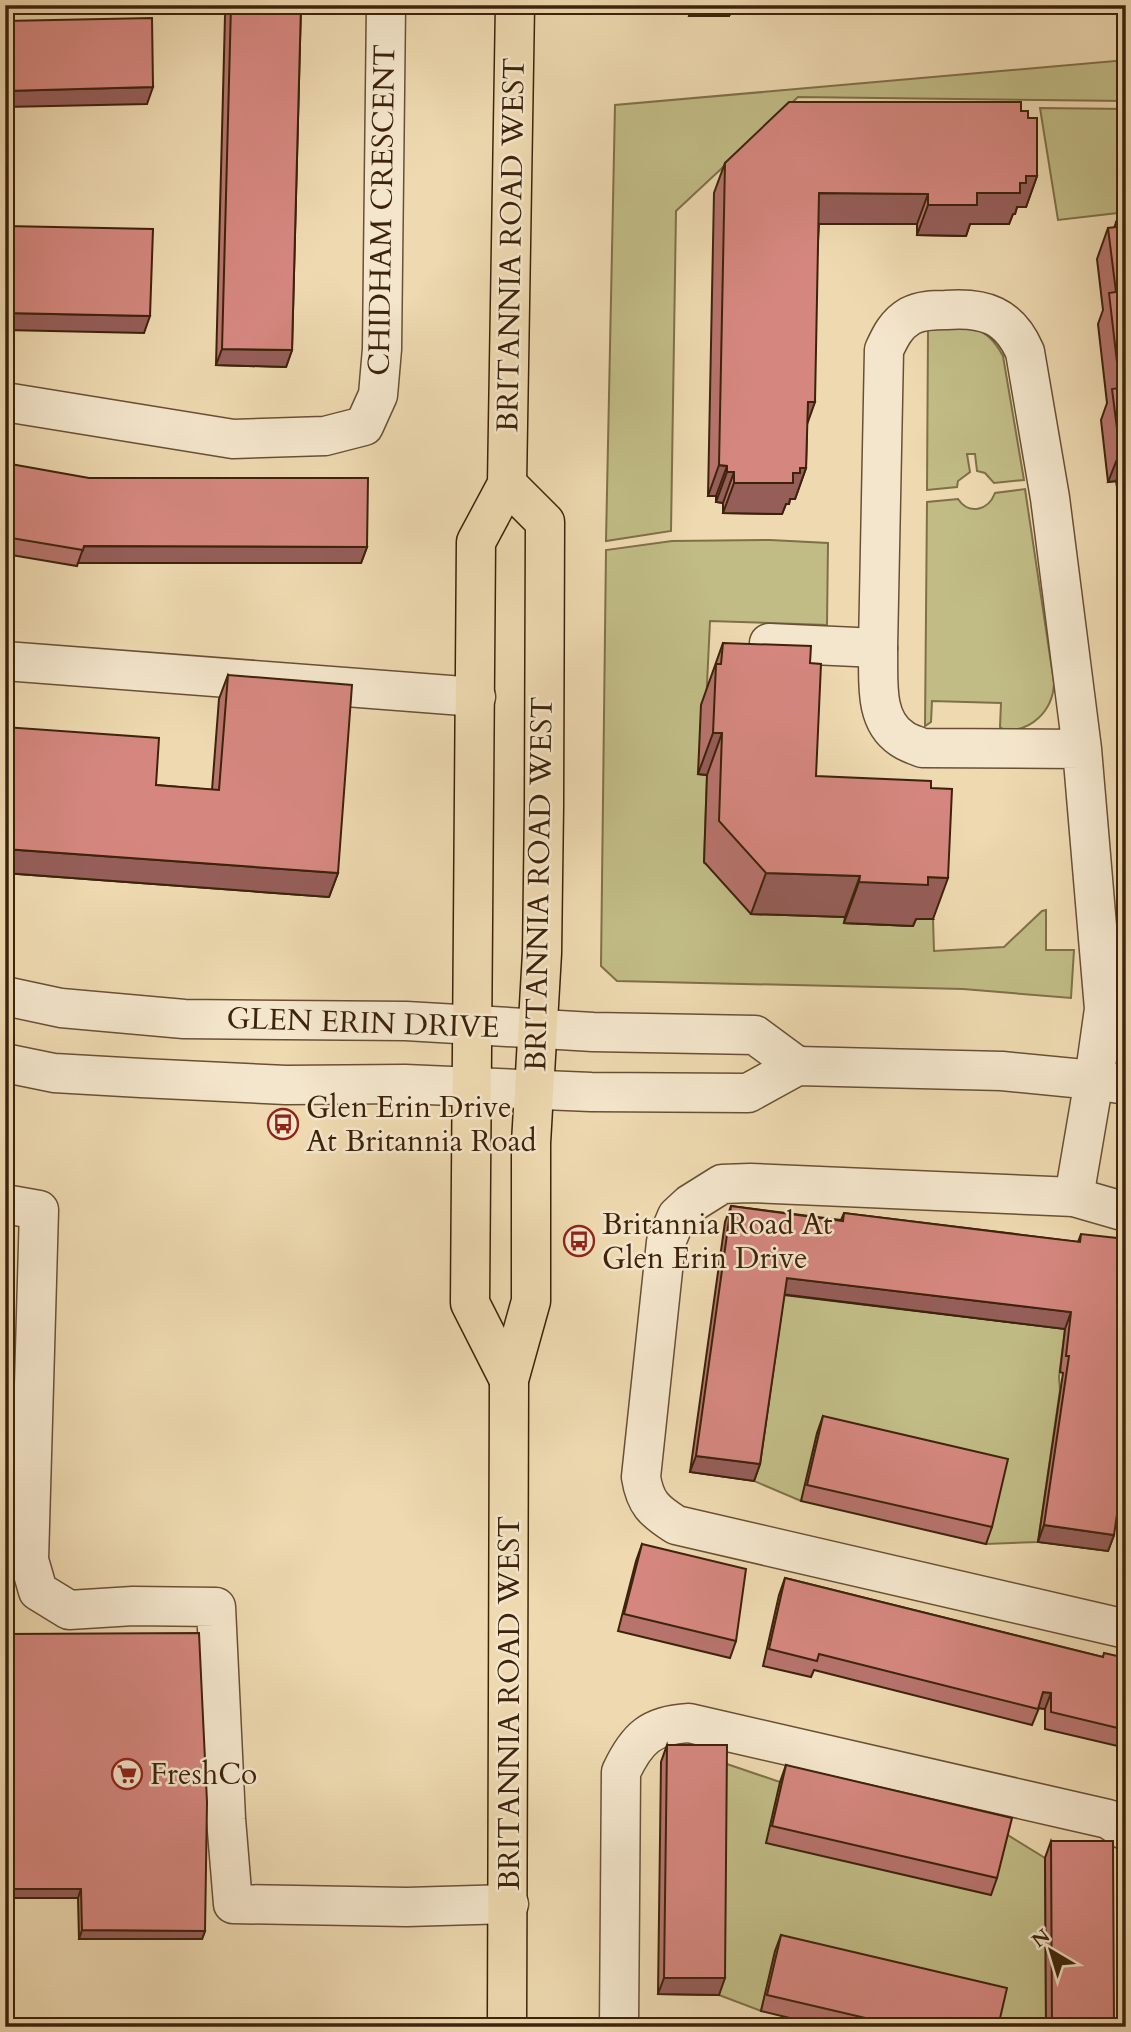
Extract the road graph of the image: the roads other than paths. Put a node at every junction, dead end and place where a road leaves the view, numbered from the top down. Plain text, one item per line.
1 (386, 5) edge
2 (515, 5) edge
3 (5, 402) edge
4 (507, 484) junction
5 (769, 643) edge
6 (878, 648) junction
7 (5, 661) edge
8 (476, 698) junction
9 (1082, 749) junction
10 (5, 996) edge
11 (474, 1025) junction
12 (538, 1029) junction
13 (5, 1063) edge
14 (797, 1066) junction
15 (1110, 1082) edge
16 (473, 1087) junction
17 (534, 1090) junction
18 (1074, 1198) junction
19 (5, 1204) edge
20 (1126, 1212) edge
21 (509, 1380) junction
22 (1126, 1629) edge
23 (1126, 1831) edge
24 (509, 1904) junction
25 (507, 2027) edge
26 (619, 2027) edge

1 - 3 street, CHIDHAM CRESCENT
2 - 4 main road, BRITANNIA ROAD WEST
4 - 8 main road, BRITANNIA ROAD WEST
4 - 12 main road, BRITANNIA ROAD WEST
5 - 6 street
6 - 9 street
6 - 9 street
7 - 8 street
8 - 11 main road, BRITANNIA ROAD WEST
9 - 15 street
10 - 11 street, GLEN ERIN DRIVE
11 - 12 street, GLEN ERIN DRIVE
11 - 16 main road, BRITANNIA ROAD WEST
12 - 14 street, GLEN ERIN DRIVE
12 - 17 main road, BRITANNIA ROAD WEST
13 - 16 street, GLEN ERIN DRIVE
14 - 15 street
14 - 17 street, GLEN ERIN DRIVE
15 - 18 street
16 - 17 street, GLEN ERIN DRIVE
16 - 21 main road, BRITANNIA ROAD WEST
17 - 21 main road, BRITANNIA ROAD WEST
18 - 20 street
18 - 22 street
19 - 24 street
21 - 24 main road, BRITANNIA ROAD WEST
23 - 26 street
24 - 25 main road, BRITANNIA ROAD WEST

